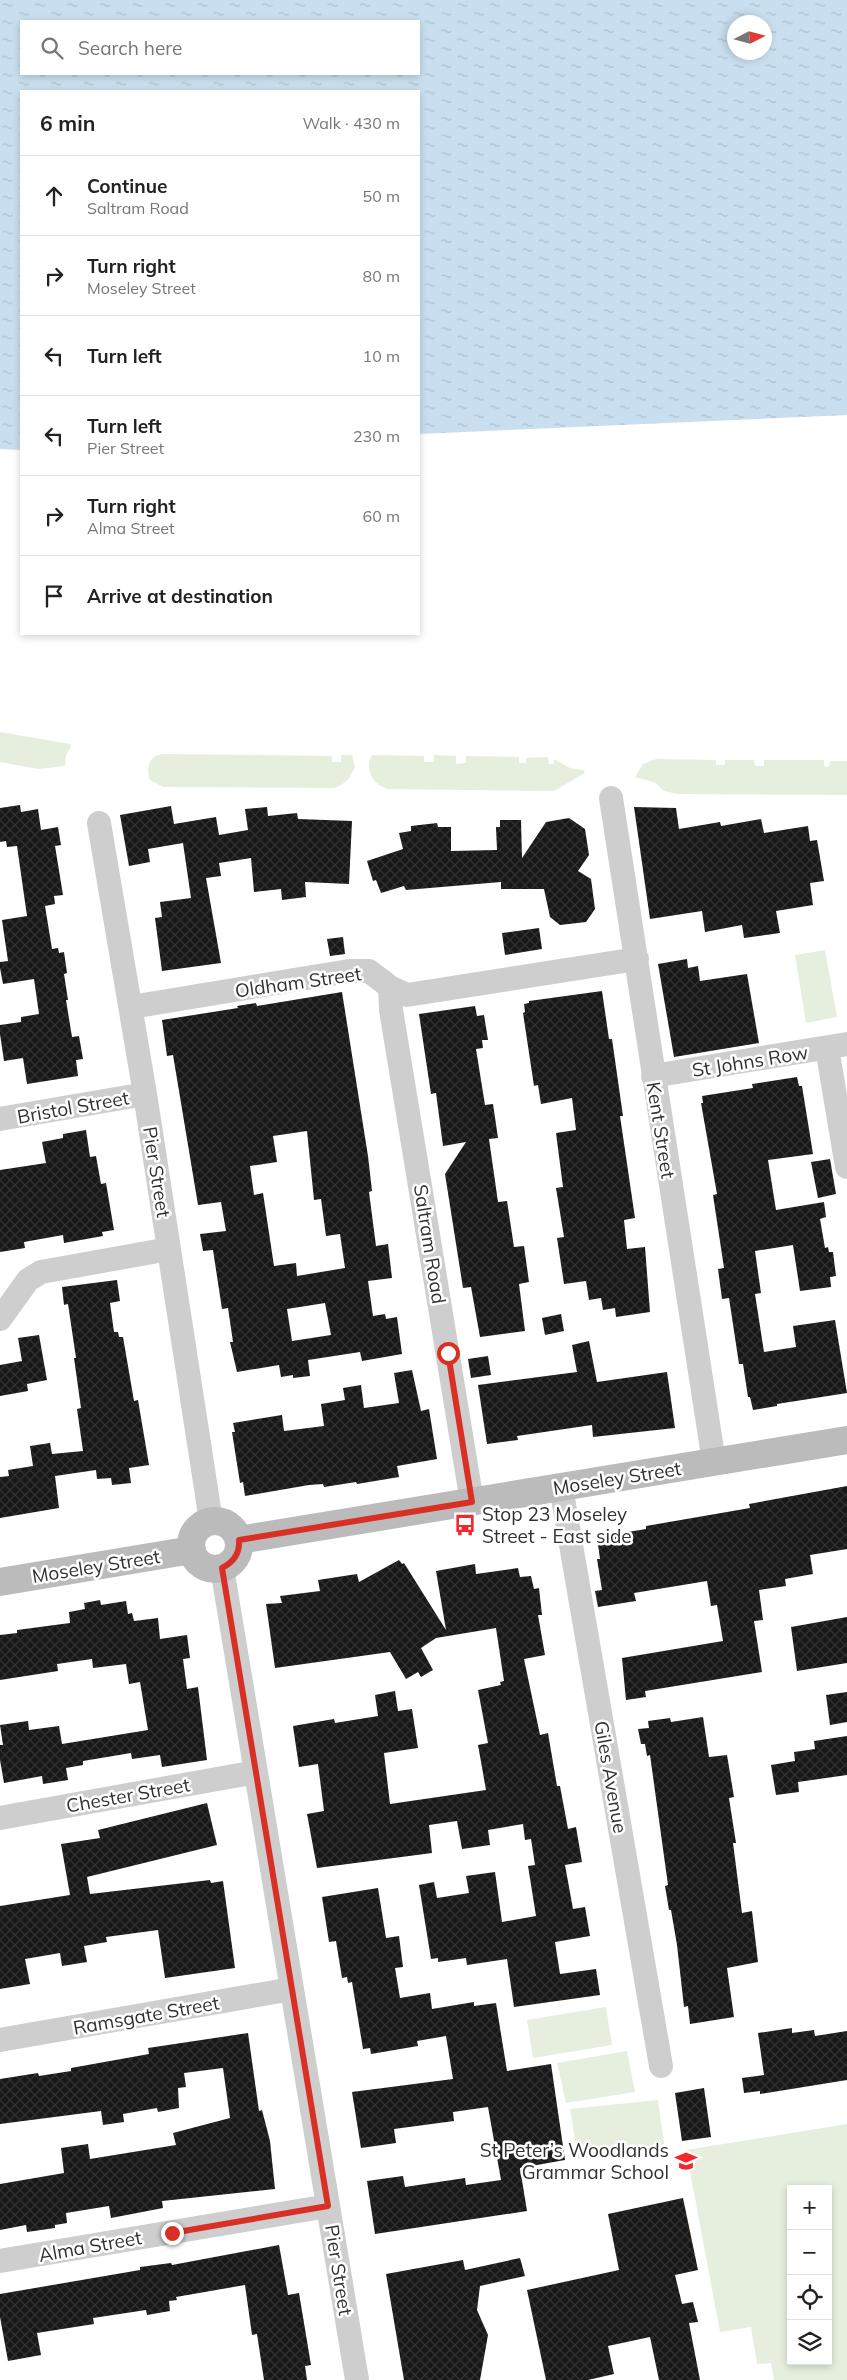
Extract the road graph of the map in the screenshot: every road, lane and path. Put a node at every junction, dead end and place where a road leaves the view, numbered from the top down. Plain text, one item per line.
1 (610, 798) dead end
2 (99, 823) dead end
3 (637, 959) junction
4 (390, 987) junction
5 (131, 1007) junction
6 (837, 1046) edge
7 (653, 1076) junction
8 (145, 1094) junction
9 (0, 1119) edge
10 (847, 1167) edge
11 (169, 1249) junction
12 (0, 1319) edge
13 (847, 1440) edge
14 (714, 1462) junction
15 (561, 1487) junction
16 (472, 1502) junction
17 (211, 1521) junction
18 (239, 1540) junction
19 (192, 1550) junction
20 (222, 1568) junction
21 (0, 1582) edge
22 (256, 1772) junction
23 (0, 1818) edge
24 (292, 1990) junction
25 (0, 2040) edge
26 (661, 2066) dead end
27 (328, 2206) junction
28 (0, 2262) edge
29 (357, 2380) edge

1 - 3 street, Kent Street
2 - 5 street, Pier Street
3 - 4 street, Oldham Street
3 - 7 street, Kent Street
4 - 5 street, Oldham Street
4 - 16 street, Saltram Road
5 - 8 street, Pier Street
6 - 7 street, St Johns Row
6 - 10 street
7 - 14 street, Kent Street
8 - 9 street, Bristol Street
8 - 11 street, Pier Street
11 - 12 street
11 - 17 street, Pier Street
13 - 14 street, Moseley Street
14 - 15 street, Moseley Street
15 - 16 street, Moseley Street
15 - 26 street, Giles Avenue
16 - 18 street, Moseley Street
17 - 18 street
17 - 19 street
18 - 20 street
19 - 20 street
19 - 21 street, Moseley Street
20 - 22 street, Pier Street
22 - 23 street, Chester Street
22 - 24 street, Pier Street
24 - 25 street, Ramsgate Street
24 - 27 street, Pier Street
27 - 28 street, Alma Street
27 - 29 street, Pier Street

